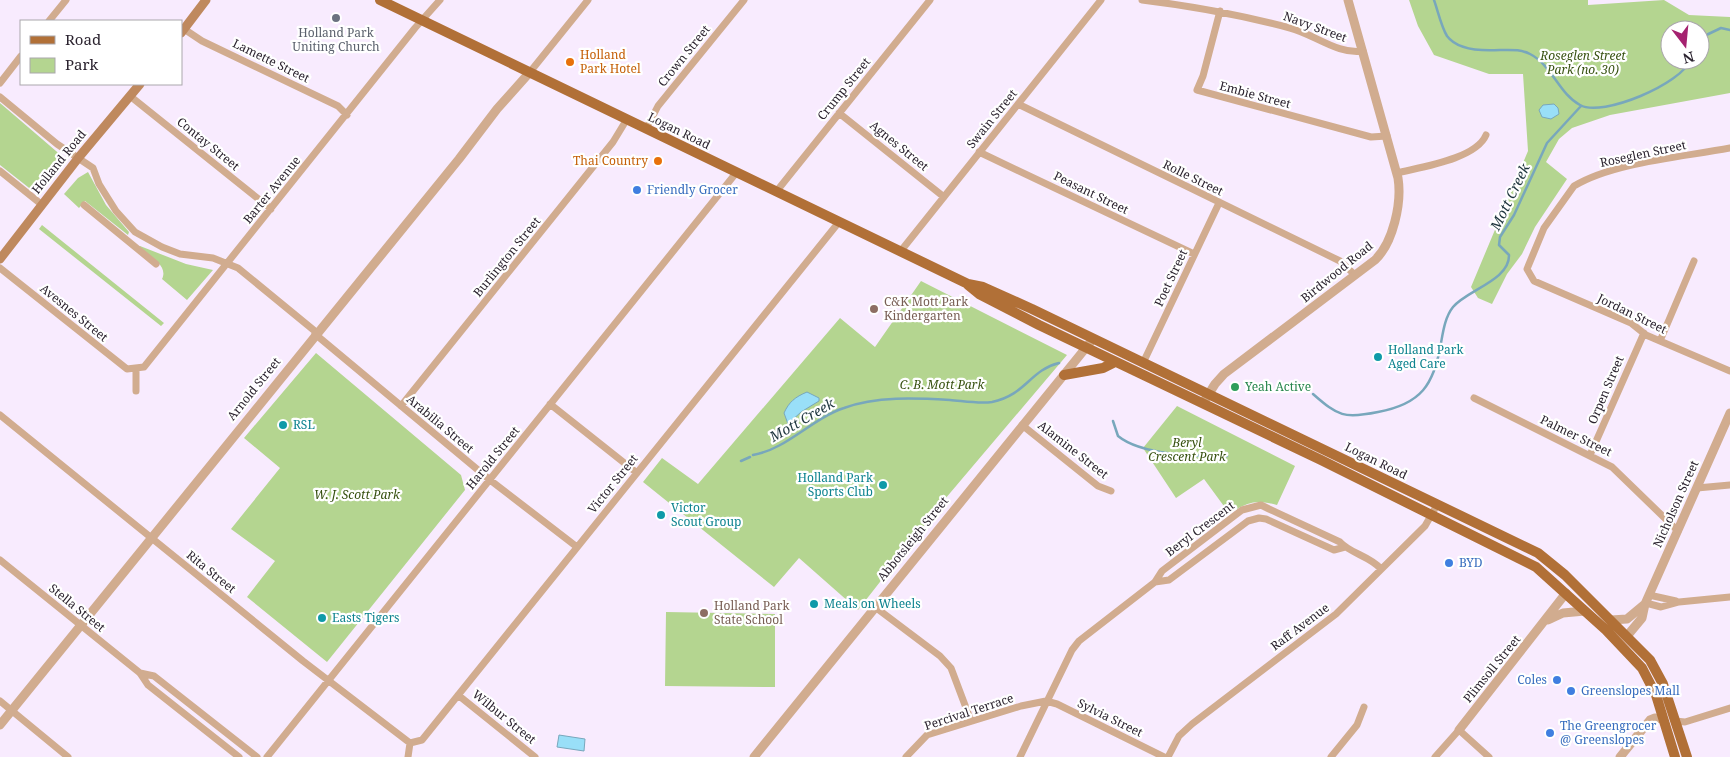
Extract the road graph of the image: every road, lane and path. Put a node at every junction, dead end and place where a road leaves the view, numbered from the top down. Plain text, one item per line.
1 (66, 0) edge
2 (206, 0) edge
3 (380, 0) edge
4 (440, 0) edge
5 (588, 0) edge
6 (744, 0) edge
7 (930, 0) edge
8 (1100, 0) edge
9 (1142, 0) edge
10 (1348, 0) edge
11 (1203, 4) edge
12 (1220, 11) junction
13 (50, 20) edge
14 (423, 20) junction
15 (183, 31) edge
16 (1363, 51) junction
17 (20, 57) edge
18 (530, 72) junction
19 (0, 83) edge
20 (139, 85) edge
21 (130, 96) junction
22 (0, 97) edge
23 (1018, 104) junction
24 (839, 113) junction
25 (347, 115) junction
26 (627, 119) junction
27 (646, 129) junction
28 (1486, 135) dead end
29 (1387, 136) junction
30 (1730, 148) edge
31 (979, 152) junction
32 (79, 157) junction
33 (0, 172) edge
34 (736, 173) junction
35 (1397, 173) junction
36 (776, 192) junction
37 (944, 197) junction
38 (1219, 203) junction
39 (42, 204) junction
40 (84, 205) dead end
41 (271, 209) junction
42 (839, 222) junction
43 (138, 233) junction
44 (131, 243) junction
45 (900, 252) junction
46 (1194, 254) junction
47 (0, 258) edge
48 (1694, 261) dead end
49 (227, 263) junction
50 (156, 264) dead end
51 (0, 268) edge
52 (1528, 273) joint
53 (1356, 275) junction
54 (968, 284) junction
55 (316, 333) junction
56 (1644, 333) junction
57 (1093, 339) junction
58 (1660, 341) junction
59 (1086, 348) junction
60 (1115, 362) junction
61 (1143, 363) junction
62 (136, 370) junction
63 (1730, 371) edge
64 (1064, 375) junction
65 (136, 391) dead end
66 (1208, 394) junction
67 (1474, 398) dead end
68 (550, 404) junction
69 (1202, 404) junction
70 (400, 406) junction
71 (1730, 413) edge
72 (0, 415) edge
73 (1022, 425) junction
74 (1590, 456) junction
75 (637, 473) junction
76 (490, 480) junction
77 (1730, 485) edge
78 (1697, 488) junction
79 (1111, 490) dead end
80 (1437, 505) junction
81 (1432, 515) junction
82 (1678, 531) junction
83 (152, 537) junction
84 (577, 547) junction
85 (1345, 547) junction
86 (1548, 559) junction
87 (0, 560) edge
88 (1381, 569) junction
89 (1155, 582) junction
90 (1566, 593) junction
91 (1730, 597) edge
92 (1647, 601) junction
93 (875, 607) junction
94 (1585, 611) junction
95 (1611, 620) junction
96 (1546, 621) junction
97 (81, 625) junction
98 (1626, 636) junction
99 (1618, 642) junction
100 (140, 673) junction
101 (328, 680) junction
102 (458, 695) junction
103 (0, 701) edge
104 (1046, 701) junction
105 (1364, 708) dead end
106 (1730, 708) edge
107 (11, 711) junction
108 (1663, 719) junction
109 (971, 721) junction
110 (1675, 721) junction
111 (0, 725) edge
112 (1458, 730) junction
113 (410, 743) junction
114 (68, 757) edge
115 (239, 757) edge
116 (257, 757) edge
117 (266, 757) edge
118 (408, 757) edge
119 (535, 757) edge
120 (754, 757) edge
121 (906, 757) edge
122 (1020, 757) edge
123 (1164, 757) edge
124 (1168, 757) edge
125 (1331, 757) edge
126 (1435, 757) edge
127 (1489, 757) edge
128 (1620, 757) edge
129 (1675, 757) edge
130 (1686, 757) edge

1 - 13 street
2 - 15 main road
3 - 14 main road, Logan Road
4 - 14 street, Barter Avenue
5 - 18 street
6 - 27 street, Crown Street
7 - 24 street, Crump Street
8 - 23 street, Swain Street
9 - 11 street, Navy Street
10 - 16 street, Birdwood Road
11 - 12 street, Navy Street
12 - 16 street, Navy Street
12 - 29 street, Embie Street
14 - 18 main road, Logan Road
14 - 25 street, Barter Avenue
15 - 25 street, Lamette Street
16 - 29 street, Birdwood Road
17 - 19 street
18 - 26 main road, Logan Road
18 - 55 street, Arnold Street
20 - 21 main road, Holland Road
21 - 32 main road, Holland Road
21 - 41 street, Contay Street
22 - 32 street
23 - 31 street, Swain Street
23 - 38 street, Rolle Street
24 - 36 street, Crump Street
24 - 37 street, Agnes Street
25 - 41 street, Barter Avenue
26 - 27 main road, Logan Road
26 - 70 street, Burlington Street
27 - 34 main road, Logan Road
28 - 35 street
29 - 35 street, Birdwood Road
30 - 52 street, Roseglen Street
31 - 37 street, Swain Street
31 - 46 street, Peasant Street
32 - 39 main road, Holland Road
32 - 43 street
33 - 39 street
34 - 36 main road, Logan Road
34 - 68 street, Harold Street
35 - 53 street, Birdwood Road
36 - 42 main road, Logan Road
37 - 45 street, Swain Street
38 - 46 street, Poet Street
38 - 53 street, Rolle Street
39 - 47 main road, Holland Road
40 - 44 street
41 - 49 street, Barter Avenue
42 - 45 main road, Logan Road
42 - 75 street, Victor Street
43 - 44 street
43 - 49 street
44 - 50 street
45 - 54 main road, Logan Road
46 - 61 street, Poet Street
48 - 58 street
49 - 55 street, Arabilia Street
49 - 62 street, Barter Avenue
51 - 62 street, Avesnes Street
52 - 56 street, Jordan Street
53 - 66 street, Birdwood Road
54 - 57 main road, Logan Road
54 - 59 main road, Logan Road
55 - 70 street, Arabilia Street
55 - 83 street, Arnold Street
56 - 58 street, Jordan Street
56 - 74 street, Orpen Street
57 - 59 street, Abbotsleigh Street
57 - 61 main road, Logan Road
58 - 63 street, Jordan Street
59 - 60 main road, Logan Road
59 - 64 street, Abbotsleigh Street
60 - 64 main road
60 - 69 main road, Logan Road
61 - 66 main road, Logan Road
62 - 65 street
64 - 73 street, Abbotsleigh Street
66 - 69 street, Birdwood Road
66 - 80 main road, Logan Road
67 - 74 street, Palmer Street
68 - 75 street
68 - 76 street, Harold Street
69 - 81 main road, Logan Road
70 - 76 street, Arabilia Street
71 - 78 street, Nicholson Street
72 - 83 street, Rita Street
73 - 79 street, Alamine Street
73 - 93 street, Abbotsleigh Street
74 - 82 street, Palmer Street
75 - 84 street, Victor Street
76 - 84 street, Arabilia Street
76 - 101 street, Harold Street
77 - 78 street
78 - 82 street, Nicholson Street
80 - 81 street, Raff Avenue
80 - 86 main road, Logan Road
81 - 88 street, Raff Avenue
81 - 90 main road, Logan Road
82 - 92 street, Nicholson Street
83 - 97 street, Arnold Street
83 - 101 street, Rita Street
84 - 102 street, Victor Street
85 - 88 street, Beryl Crescent
85 - 89 street, Beryl Crescent
85 - 89 street, Beryl Crescent
86 - 90 main road
86 - 95 main road, Logan Road
87 - 97 street, Stella Street
88 - 124 street, Raff Avenue
89 - 104 street, Beryl Crescent
90 - 94 main road, Logan Road
90 - 96 street, Plimsoll Street
91 - 92 street
92 - 95 street, Nicholson Street
92 - 98 street, Nicholson Street
93 - 109 street
93 - 120 street, Abbotsleigh Street
94 - 96 street
94 - 99 main road, Logan Road
95 - 98 main road, Logan Road
96 - 112 street, Plimsoll Street
97 - 100 street, Stella Street
97 - 107 street, Arnold Street
98 - 99 main road, Nicholson Street
98 - 110 main road, Logan Road
99 - 108 main road, Logan Road
100 - 115 street, Stella Street
100 - 116 street, Stella Street
101 - 113 street, Rita Street
101 - 117 street, Harold Street
102 - 113 street, Victor Street
102 - 119 street, Wilbur Street
103 - 107 street
104 - 109 street, Percival Terrace
104 - 122 street, Beryl Crescent
104 - 123 street, Sylvia Street
105 - 125 street
106 - 110 street
107 - 111 street, Arnold Street
107 - 114 street
108 - 110 main road
108 - 128 street
108 - 129 main road, Logan Road
109 - 121 street, Percival Terrace
110 - 130 main road, Logan Road
112 - 126 street, Plimsoll Street
112 - 127 street
113 - 118 street

